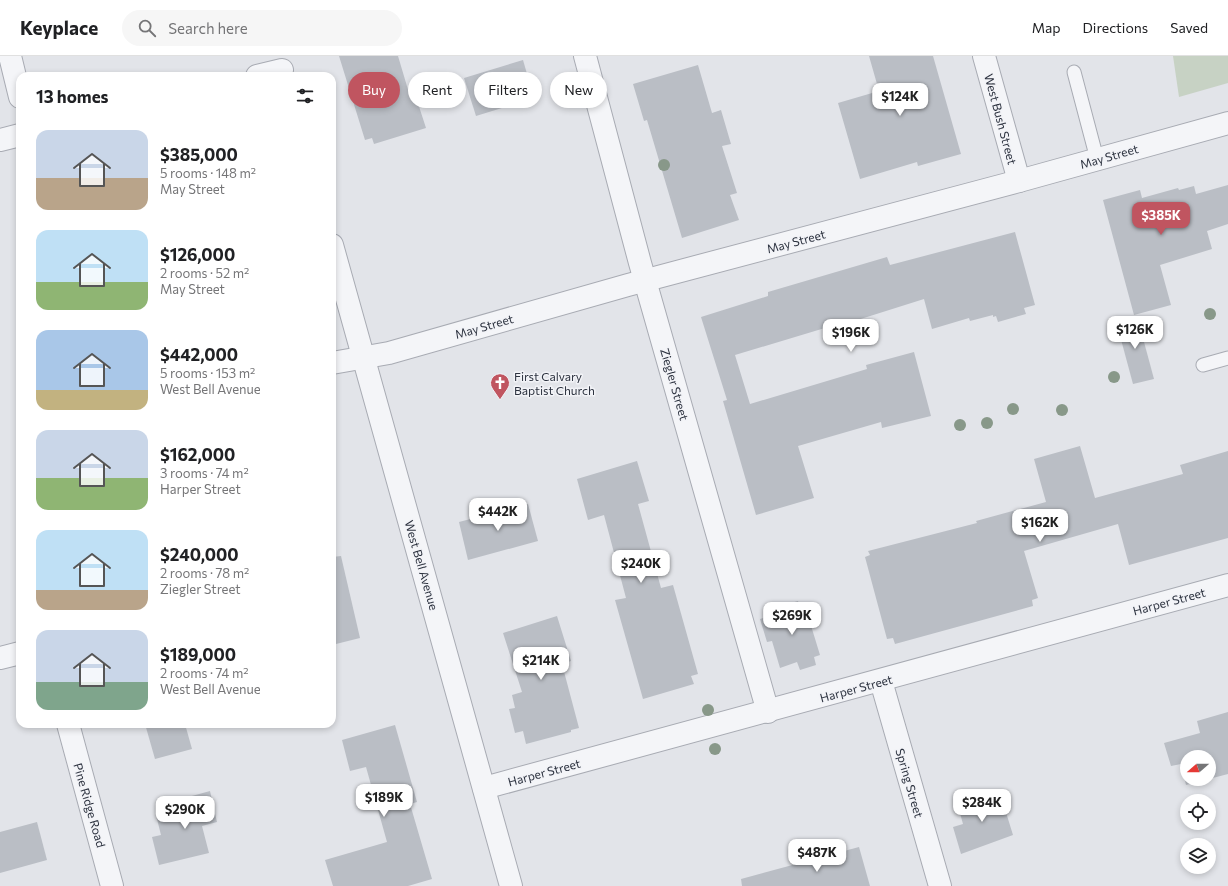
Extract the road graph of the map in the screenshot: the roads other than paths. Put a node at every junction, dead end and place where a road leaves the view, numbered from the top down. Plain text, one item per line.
1 (10, 56) edge
2 (585, 56) edge
3 (984, 56) edge
4 (281, 67) edge
5 (268, 72) edge
6 (1074, 72) dead end
7 (16, 81) edge
8 (1228, 123) edge
9 (16, 136) edge
10 (0, 140) edge
11 (1097, 159) junction
12 (1019, 182) junction
13 (336, 259) edge
14 (645, 281) junction
15 (364, 356) junction
16 (1228, 358) edge
17 (336, 362) edge
18 (1203, 365) dead end
19 (1228, 585) edge
20 (16, 654) edge
21 (0, 658) edge
22 (881, 681) junction
23 (768, 712) junction
24 (69, 728) edge
25 (484, 788) junction
26 (112, 886) edge
27 (511, 886) edge
28 (940, 886) edge

1 - 7 street
2 - 14 street, Ziegler Street
3 - 12 street, West Bush Street
4 - 5 street
6 - 11 lane
8 - 11 street, May Street
9 - 10 street
11 - 12 street, May Street
12 - 14 street, May Street
13 - 15 street, West Bell Avenue
14 - 15 street, May Street
14 - 23 street, Ziegler Street
15 - 17 street
15 - 25 street, West Bell Avenue
16 - 18 lane
19 - 22 street, Harper Street
20 - 21 street
22 - 23 street, Harper Street
22 - 28 street, Spring Street
23 - 25 street, Harper Street
24 - 26 street, Pine Ridge Road
25 - 27 street, West Bell Avenue

